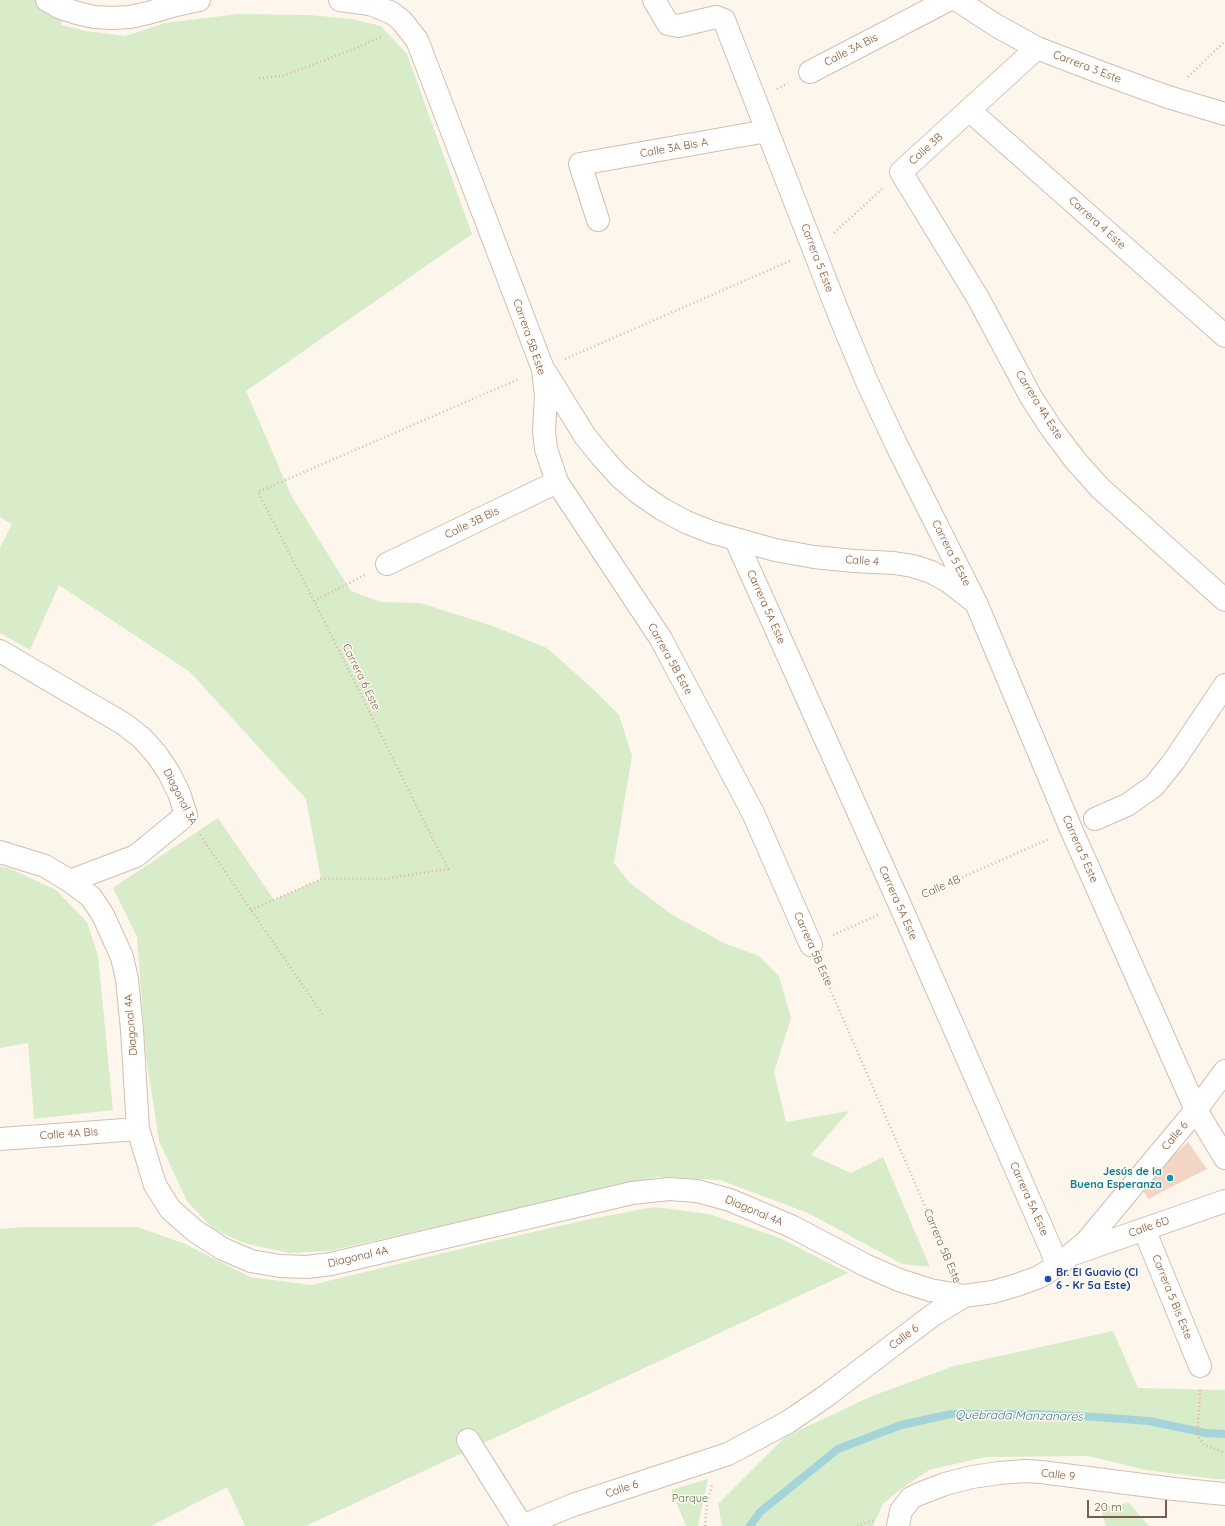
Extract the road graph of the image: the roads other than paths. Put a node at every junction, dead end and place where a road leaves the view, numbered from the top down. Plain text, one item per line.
1 (47, 0) edge
2 (199, 0) edge
3 (340, 0) edge
4 (654, 0) edge
5 (948, 0) edge
6 (957, 0) edge
7 (1037, 48) junction
8 (810, 72) road end
9 (970, 110) junction
10 (1225, 114) edge
11 (767, 131) junction
12 (900, 172) joint
13 (598, 220) dead end
14 (1225, 336) edge
15 (542, 369) junction
16 (557, 482) junction
17 (736, 540) junction
18 (387, 564) road end
19 (1225, 600) edge
20 (977, 605) junction
21 (0, 651) edge
22 (1225, 685) edge
23 (1095, 819) dead end
24 (0, 852) edge
25 (70, 881) junction
26 (811, 945) road end
27 (1225, 1071) edge
28 (1196, 1110) junction
29 (138, 1129) junction
30 (0, 1139) edge
31 (1225, 1158) edge
32 (1225, 1201) edge
33 (1144, 1229) junction
34 (1065, 1260) junction
35 (964, 1296) junction
36 (1200, 1366) dead end
37 (468, 1440) dead end
38 (1225, 1494) edge
39 (900, 1518) edge
40 (522, 1526) edge

1 - 2 street
3 - 15 street, Carrera 5B Este
4 - 11 street, Carrera 5 Este
5 - 8 street, Calle 3A Bis
6 - 7 street, Carrera 3 Este
7 - 9 street, Calle 3B
7 - 10 street, Carrera 3 Este
9 - 12 street, Calle 3B
9 - 14 street, Carrera 4 Este
11 - 13 street, Calle 3A Bis A
11 - 20 street, Carrera 5 Este
12 - 19 street, Carrera 4A Este
15 - 16 street, Carrera 5B Este
15 - 17 street, Calle 4
16 - 18 street, Calle 3B Bis
16 - 26 street, Carrera 5B Este
17 - 20 street, Calle 4
17 - 34 street, Carrera 5A Este
20 - 28 street, Carrera 5 Este
21 - 25 street, Diagonal 3A
22 - 23 street
24 - 25 street, Diagonal 4A
25 - 29 street, Diagonal 4A
27 - 28 street, Calle 6
28 - 31 street, Carrera 5 Este
28 - 34 street, Calle 6
29 - 30 street, Calle 4A Bis
29 - 35 street, Diagonal 4A
32 - 33 street, Calle 6D
33 - 34 street, Calle 6D
33 - 36 street, Carrera 5 Bis Este
34 - 35 street, Calle 6
35 - 40 street, Calle 6
37 - 40 street
38 - 39 street, Calle 9

